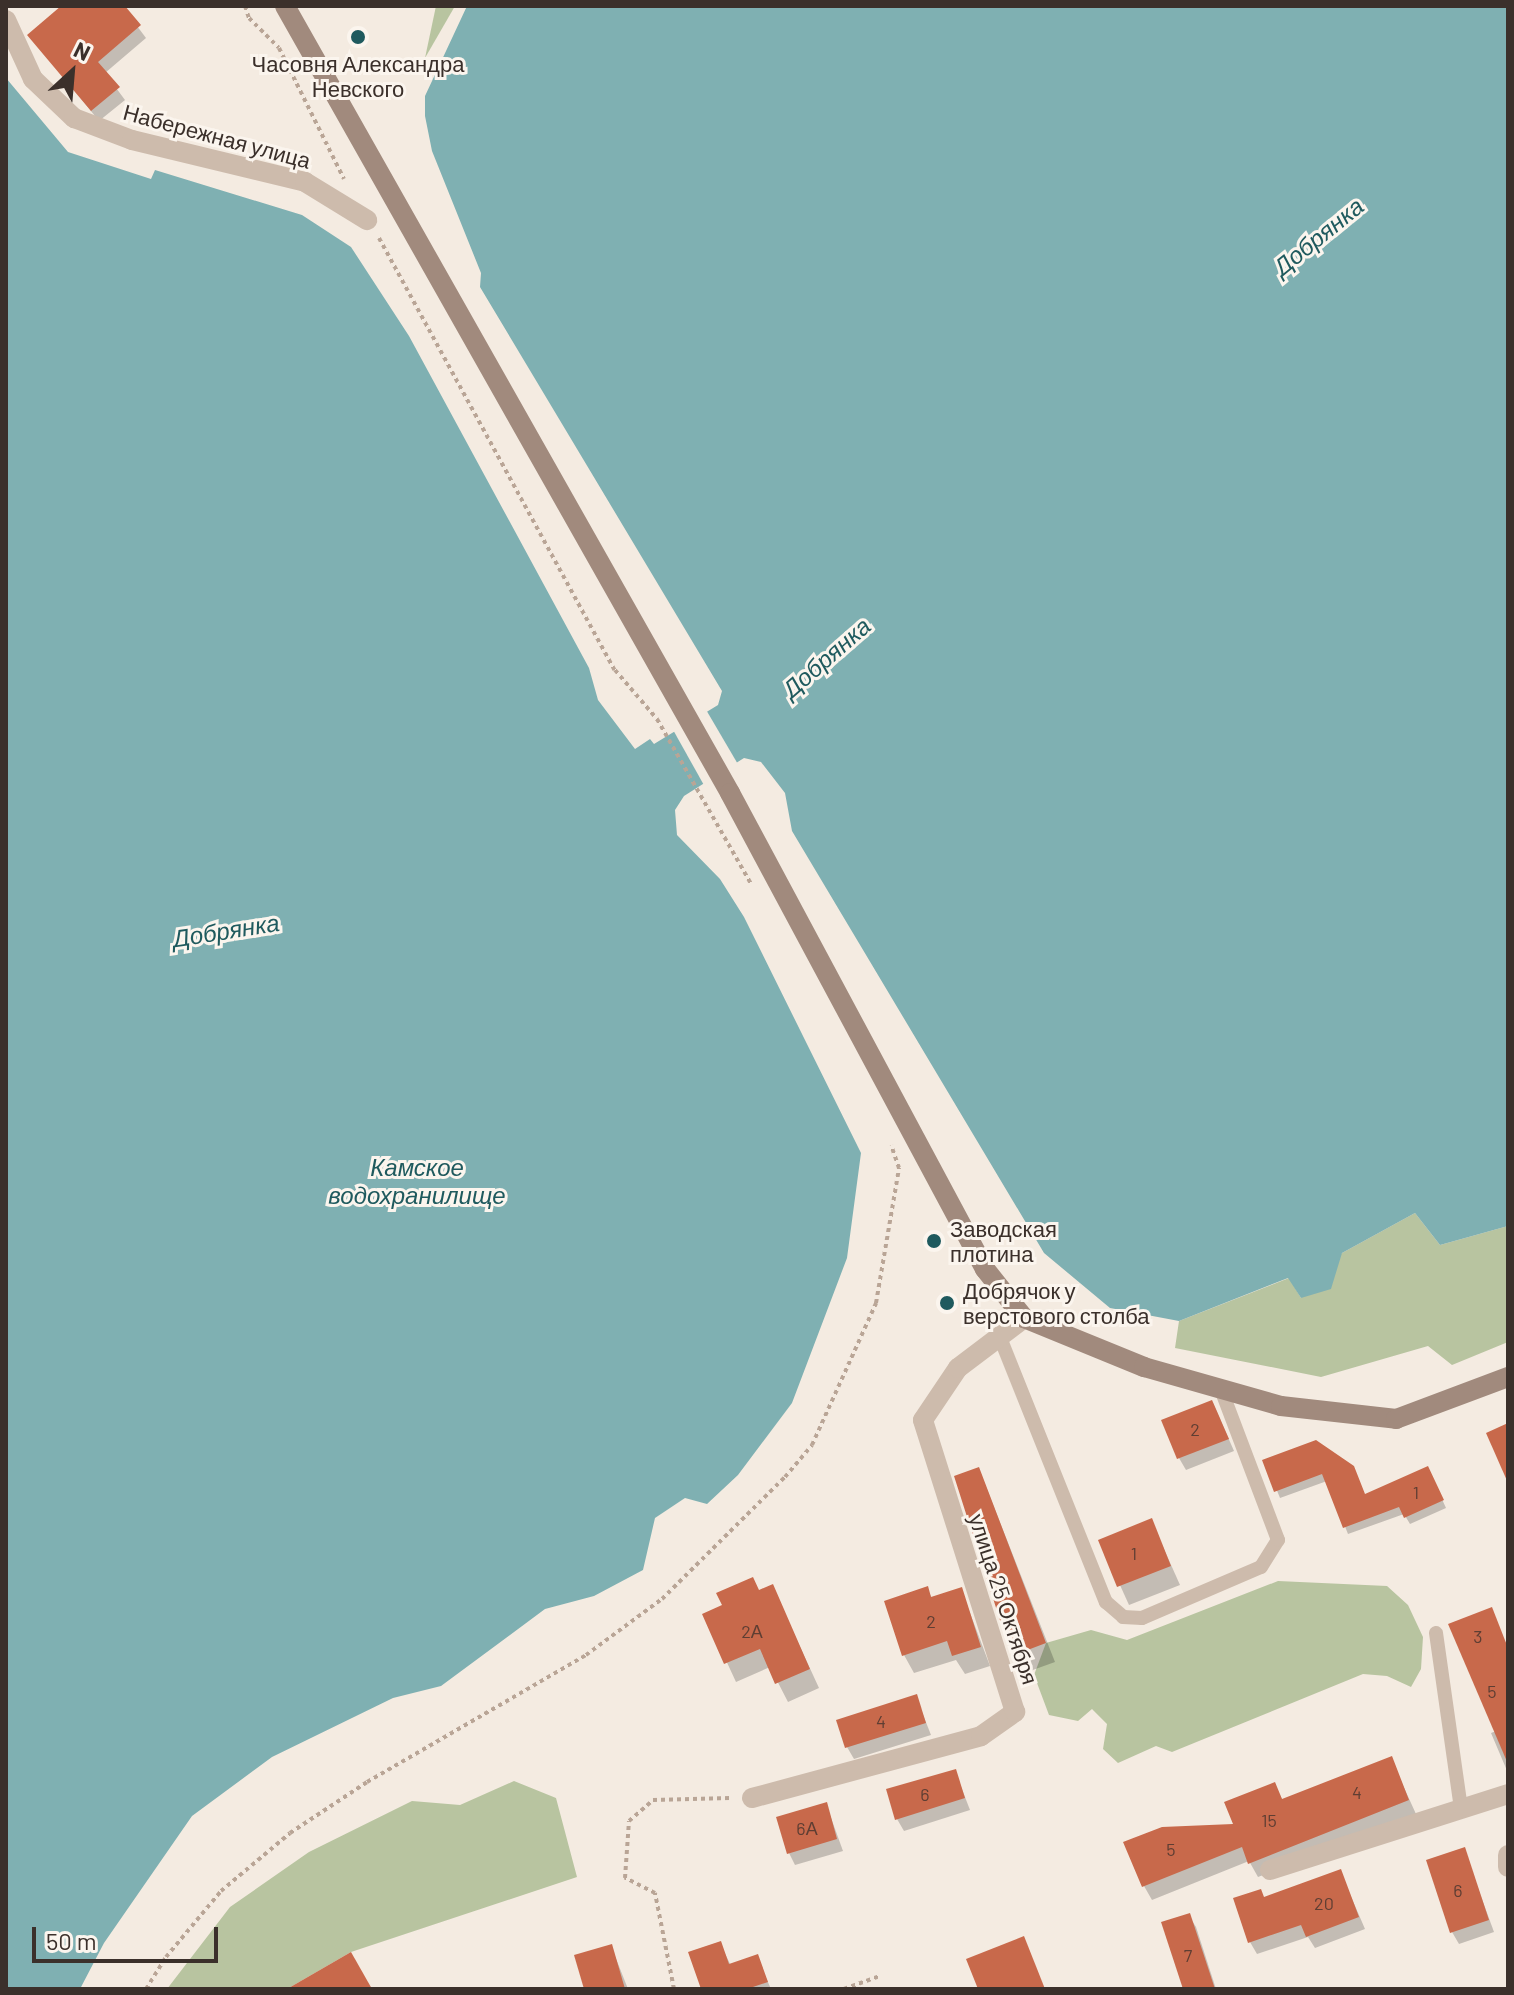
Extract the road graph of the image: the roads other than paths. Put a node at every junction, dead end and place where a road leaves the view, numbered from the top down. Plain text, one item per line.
1 (285, 6) edge
2 (6, 20) edge
3 (367, 220) road end
4 (1024, 1318) junction
5 (999, 1335) junction
6 (1508, 1377) edge
7 (1222, 1392) junction
8 (1436, 1633) dead end
9 (1508, 1794) edge
10 (752, 1798) road end
11 (1461, 1809) junction
12 (1508, 1855) edge
13 (1508, 1867) edge
14 (1270, 1870) dead end

1 - 4 street
2 - 3 street, Набережная улица
4 - 5 street, улица 25 Октября
4 - 7 street
5 - 7 lane
5 - 10 street, улица 25 Октября
6 - 7 street
8 - 11 lane
9 - 11 street
11 - 14 street
12 - 13 street

